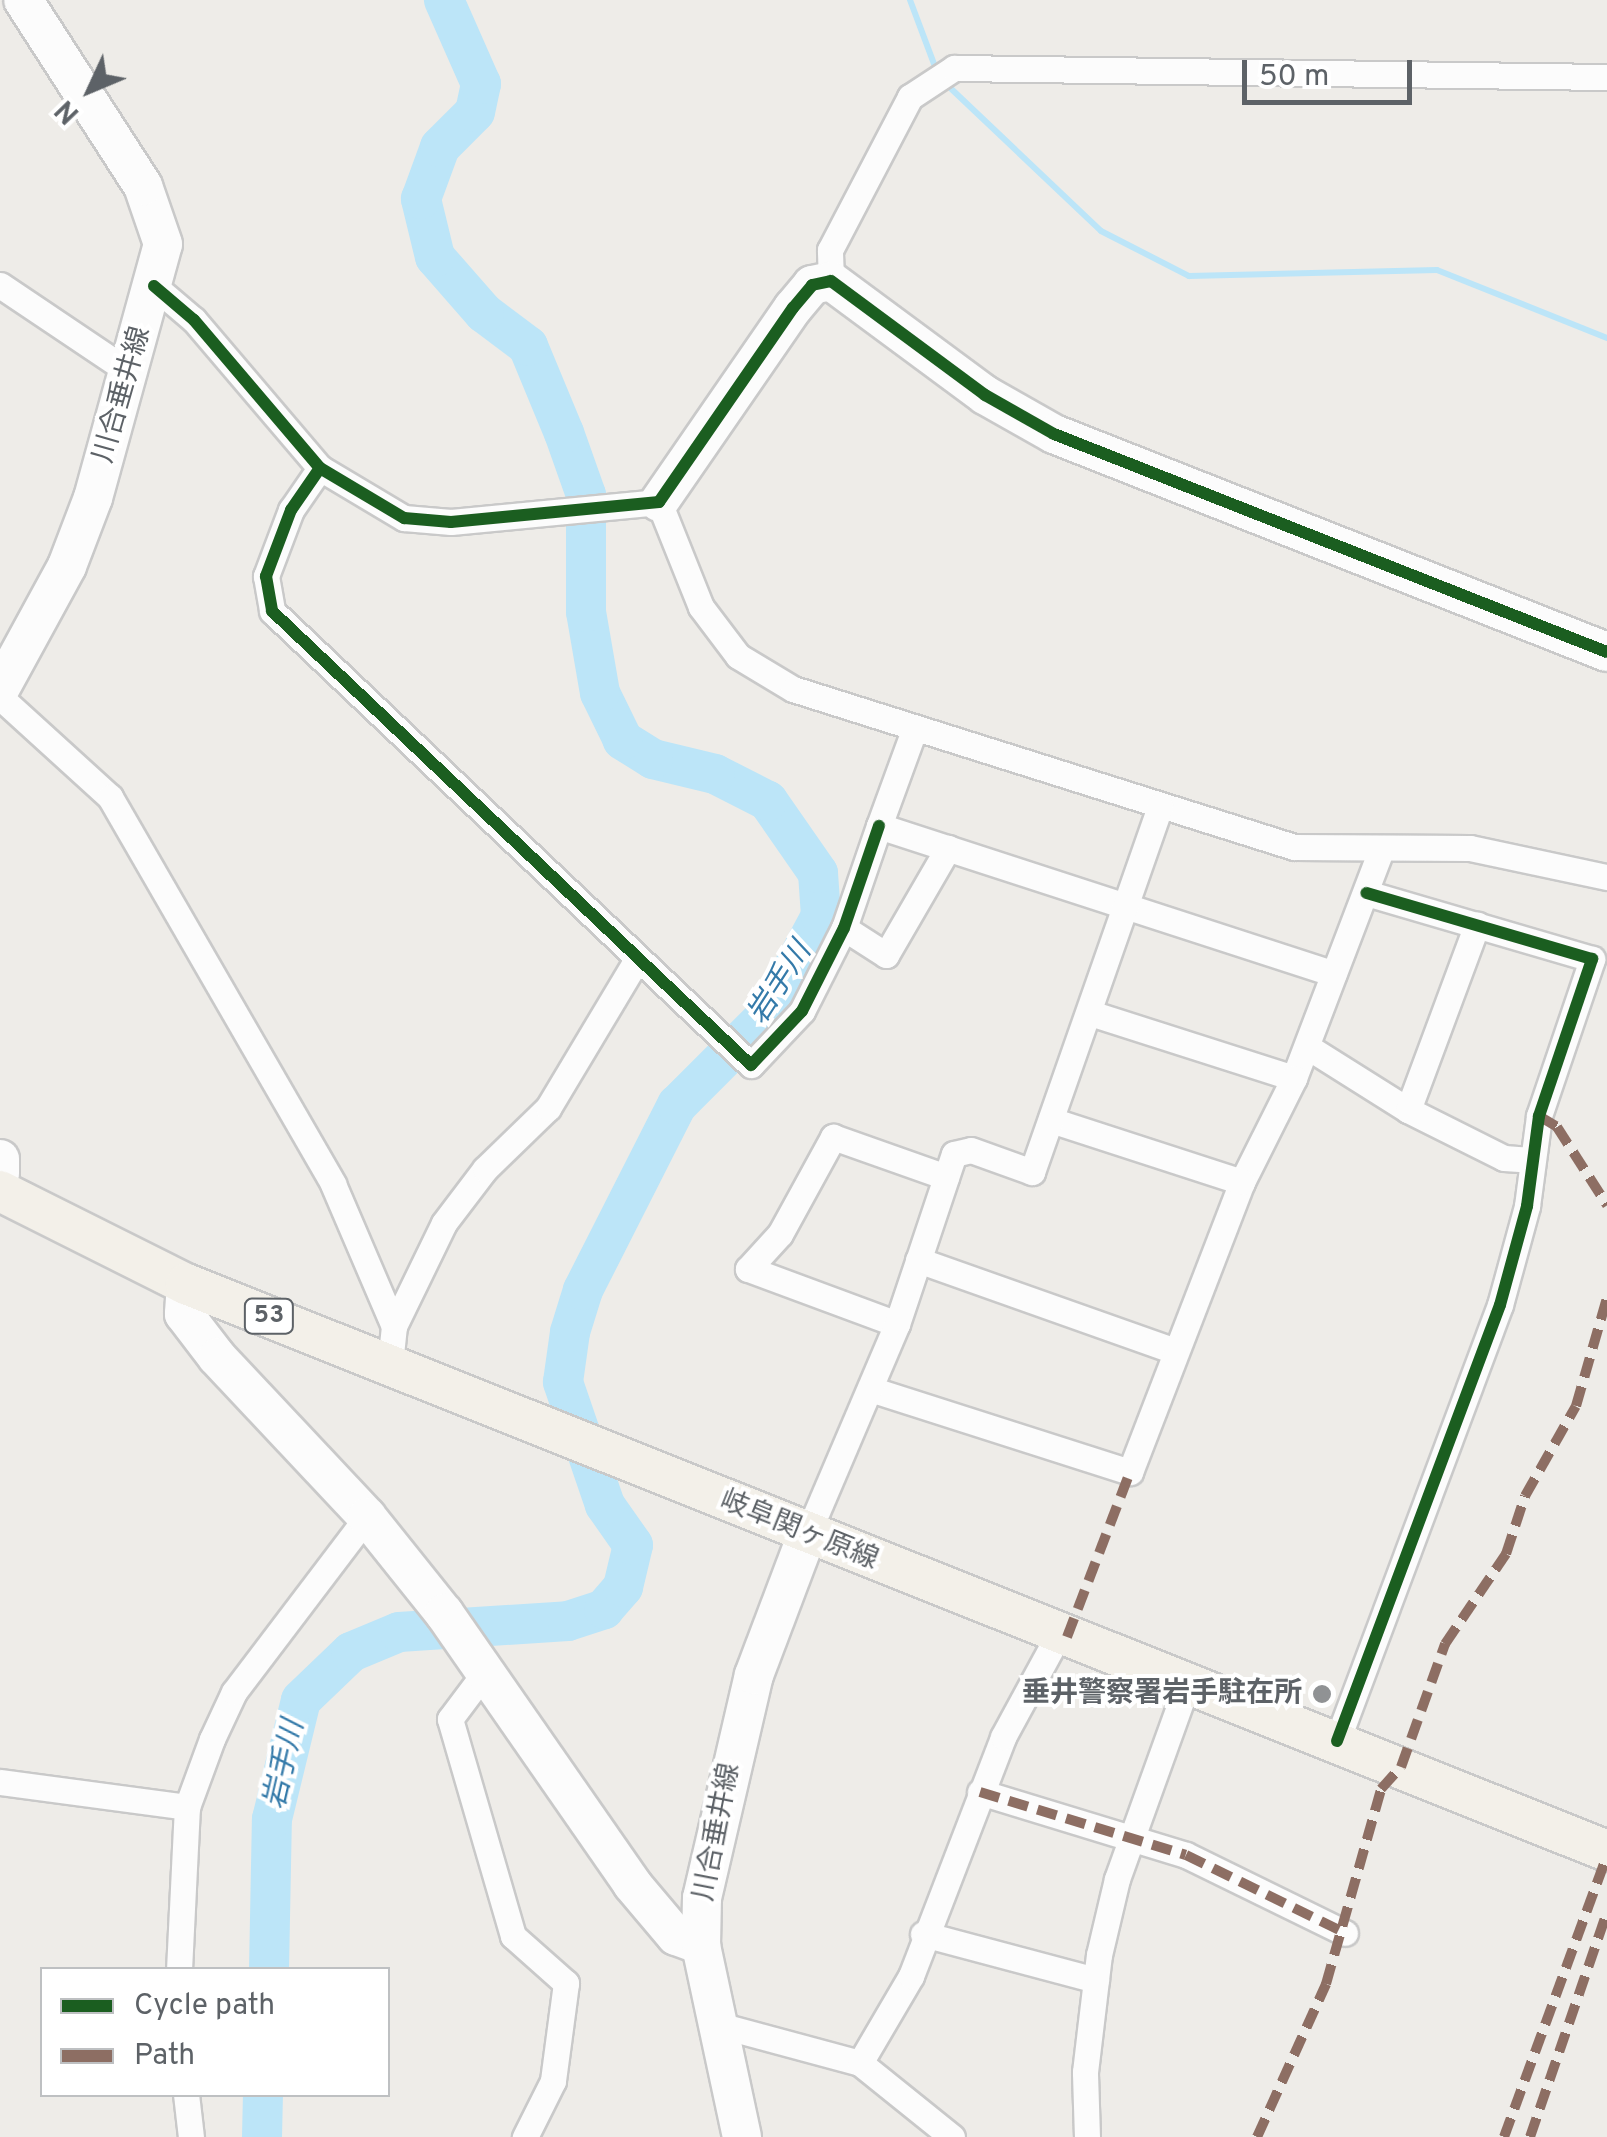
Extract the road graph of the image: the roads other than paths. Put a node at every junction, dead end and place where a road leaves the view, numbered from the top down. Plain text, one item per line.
1 (23, 0) edge
2 (0, 13) edge
3 (1607, 77) edge
4 (831, 281) junction
5 (0, 285) edge
6 (154, 286) junction
7 (131, 373) junction
8 (320, 468) junction
9 (660, 502) junction
10 (1607, 652) edge
11 (0, 688) edge
12 (0, 697) edge
13 (913, 732) junction
14 (1160, 806) junction
15 (879, 826) junction
16 (948, 848) junction
17 (1381, 850) junction
18 (1607, 878) edge
19 (1366, 893) junction
20 (1127, 904) junction
21 (1477, 924) junction
22 (844, 928) junction
23 (638, 959) junction
24 (1334, 974) junction
25 (1090, 1014) junction
26 (1311, 1049) junction
27 (1294, 1078) junction
28 (1408, 1110) junction
29 (1051, 1120) junction
30 (0, 1159) edge
31 (1531, 1160) junction
32 (0, 1173) edge
33 (946, 1177) junction
34 (1242, 1182) junction
35 (0, 1191) edge
36 (918, 1260) junction
37 (186, 1284) junction
38 (897, 1324) junction
39 (392, 1344) junction
40 (1174, 1351) junction
41 (870, 1389) junction
42 (366, 1517) junction
43 (807, 1535) junction
44 (1059, 1634) junction
45 (481, 1665) junction
46 (1187, 1684) junction
47 (1337, 1740) junction
48 (0, 1782) edge
49 (980, 1792) junction
50 (187, 1807) junction
51 (1135, 1842) junction
52 (1607, 1850) edge
53 (1344, 1933) dead end
54 (922, 1934) junction
55 (701, 1945) junction
56 (179, 1967) edge
57 (1096, 1980) junction
58 (720, 2024) junction
59 (860, 2063) junction
60 (186, 2097) edge
61 (190, 2137) edge
62 (524, 2137) edge
63 (742, 2137) edge
64 (952, 2137) edge
65 (1087, 2137) edge

1 - 2 street
1 - 6 street, 川合垂井線
3 - 4 street
4 - 9 street
4 - 10 street
5 - 7 street
6 - 7 street, 川合垂井線
6 - 8 street
7 - 11 street, 川合垂井線
8 - 9 street
8 - 23 street
9 - 13 street
12 - 39 street
13 - 14 street
13 - 15 street
14 - 17 street
14 - 20 street
15 - 16 street
15 - 22 street
16 - 20 street
16 - 22 street
17 - 18 street
17 - 19 street
19 - 21 street
19 - 24 street
20 - 24 street
20 - 25 street
21 - 28 street
21 - 31 street
22 - 23 street
23 - 39 street
24 - 26 street
25 - 27 street
25 - 29 street
26 - 27 street
26 - 28 street
27 - 34 street
28 - 31 street
29 - 33 street
29 - 34 street
30 - 32 street
31 - 47 street
33 - 36 street
33 - 38 street
34 - 40 street
35 - 37 main road, 岐阜関ヶ原線 / 53
36 - 38 street
36 - 40 street
37 - 39 main road, 岐阜関ヶ原線 / 53
37 - 42 street
38 - 41 street
39 - 43 main road, 岐阜関ヶ原線 / 53
40 - 41 street
41 - 43 street
42 - 45 street
42 - 50 street
43 - 44 main road, 岐阜関ヶ原線 / 53
43 - 55 street, 川合垂井線
44 - 46 main road, 岐阜関ヶ原線 / 53
44 - 49 street
45 - 55 street
45 - 62 street
46 - 47 main road, 岐阜関ヶ原線 / 53
46 - 51 street
47 - 52 main road, 岐阜関ヶ原線 / 53
48 - 50 street
49 - 51 street
49 - 54 street
50 - 56 street
51 - 53 street
51 - 57 street
54 - 57 street
54 - 59 street
55 - 58 street, 川合垂井線
57 - 65 street
58 - 59 street
58 - 63 street, 川合垂井線
59 - 64 street
60 - 61 street

